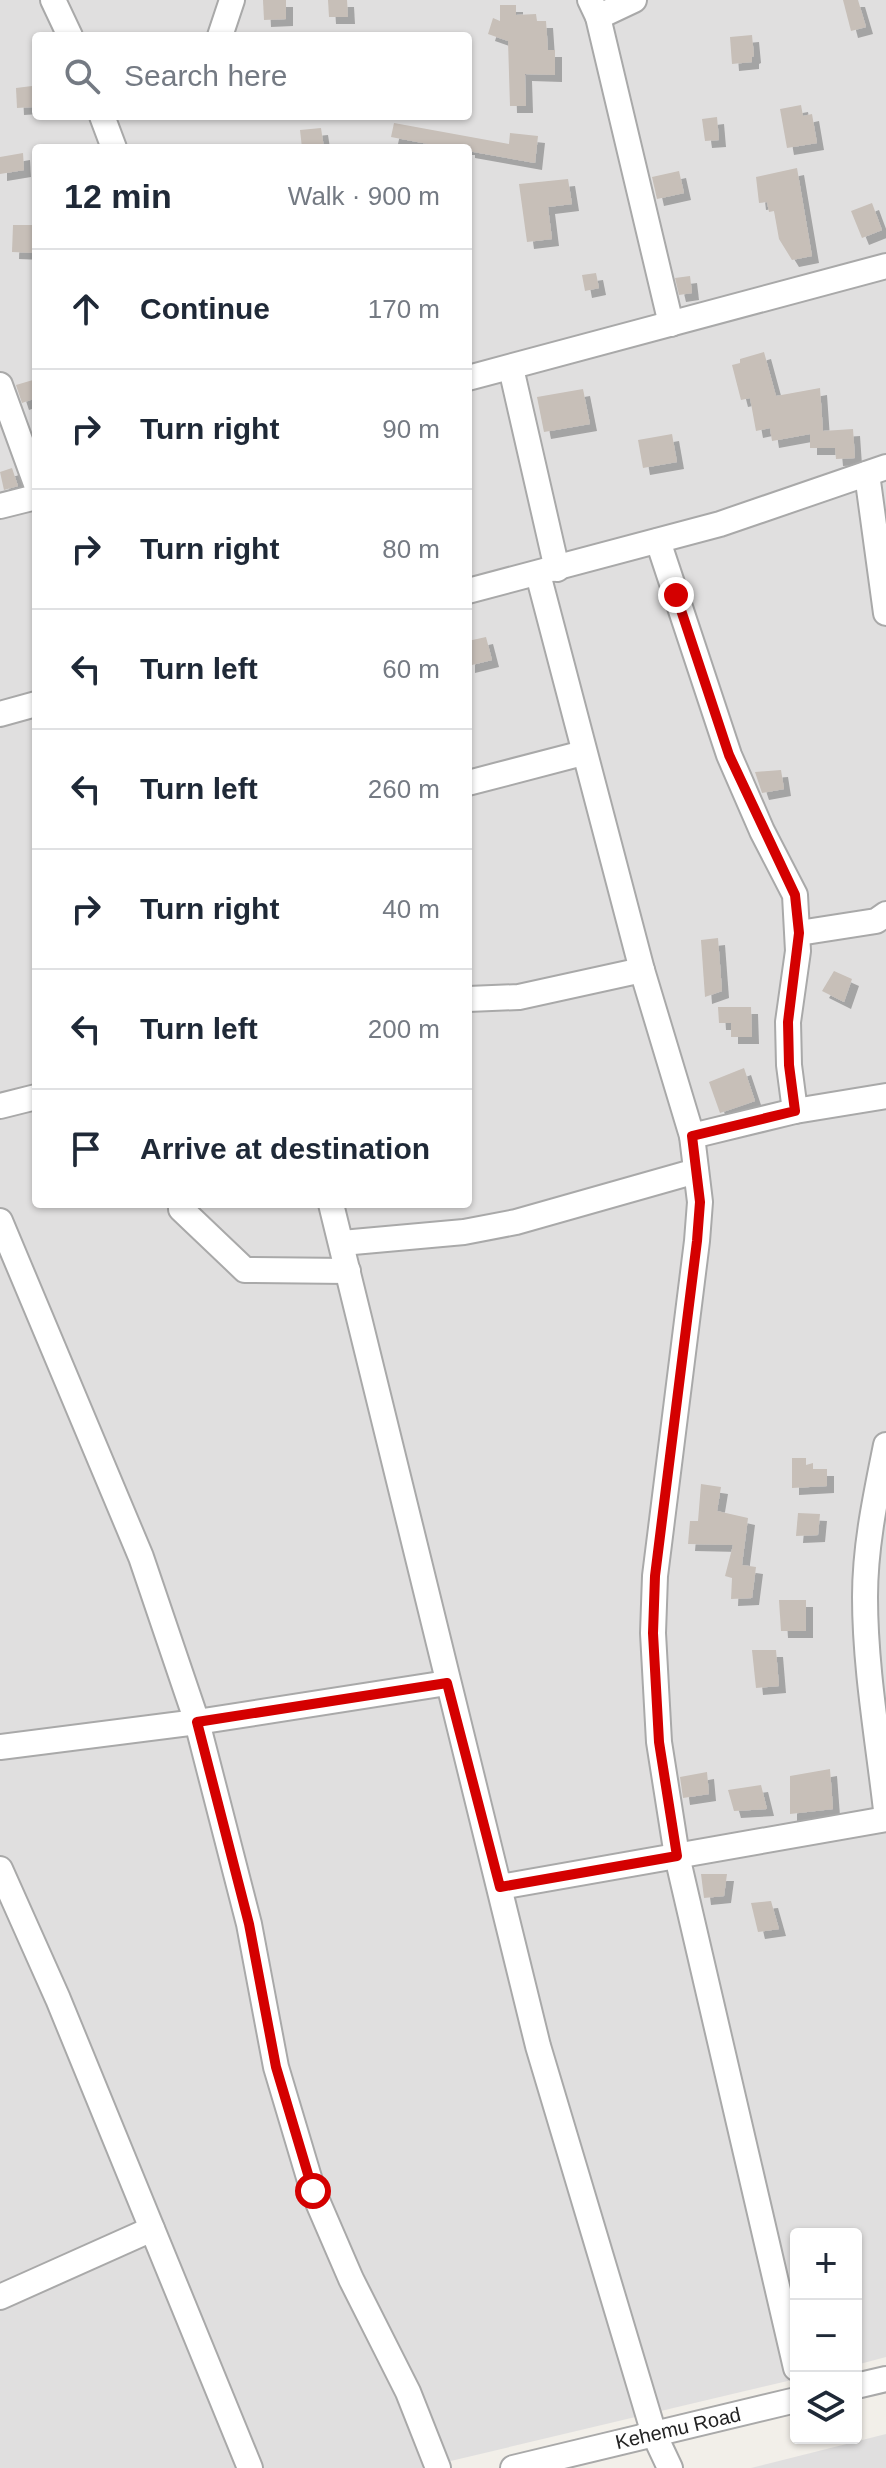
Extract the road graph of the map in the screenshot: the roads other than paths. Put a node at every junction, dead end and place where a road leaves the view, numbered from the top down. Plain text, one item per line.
1 (53, 0) edge
2 (232, 0) edge
3 (634, 0) edge
4 (594, 9) edge
5 (68, 32) edge
6 (221, 32) edge
7 (104, 120) edge
8 (112, 144) edge
9 (886, 266) edge
10 (671, 324) junction
11 (511, 368) junction
12 (472, 377) edge
13 (0, 385) edge
14 (877, 470) edge
15 (32, 473) edge
16 (32, 498) edge
17 (0, 506) edge
18 (658, 541) junction
19 (548, 571) junction
20 (472, 590) edge
21 (886, 613) edge
22 (32, 705) edge
23 (0, 714) edge
24 (583, 753) junction
25 (472, 782) edge
26 (886, 914) edge
27 (799, 933) junction
28 (642, 970) junction
29 (472, 999) edge
30 (886, 1096) edge
31 (32, 1098) edge
32 (0, 1106) edge
33 (795, 1111) junction
34 (692, 1136) junction
35 (696, 1171) junction
36 (332, 1208) edge
37 (181, 1209) dead end
38 (0, 1221) edge
39 (342, 1243) junction
40 (348, 1271) junction
41 (886, 1445) edge
42 (447, 1683) junction
43 (197, 1722) junction
44 (0, 1747) edge
45 (886, 1810) edge
46 (886, 1819) edge
47 (677, 1856) junction
48 (0, 1869) edge
49 (500, 1887) junction
50 (152, 2229) junction
51 (0, 2297) edge
52 (790, 2342) edge
53 (886, 2379) edge
54 (862, 2385) edge
55 (790, 2401) edge
56 (654, 2434) junction
57 (250, 2468) edge
58 (438, 2468) edge
59 (513, 2468) edge
60 (670, 2468) edge

1 - 5 street
2 - 6 street
3 - 4 street
4 - 10 street
7 - 8 street
9 - 10 street
10 - 11 street
11 - 12 street
11 - 19 street
13 - 15 street
14 - 18 street
14 - 21 street
16 - 17 street
18 - 19 street
18 - 27 street
19 - 20 street
19 - 24 street
22 - 23 street
24 - 25 street
24 - 28 street
26 - 27 street
27 - 33 street
28 - 29 street
28 - 34 street
30 - 33 street
31 - 32 street
33 - 34 street
34 - 35 street
35 - 39 street
35 - 47 street
36 - 39 street
37 - 40 street
38 - 43 street
39 - 40 street
40 - 42 street
41 - 45 street
42 - 43 street
42 - 49 street
43 - 44 street
43 - 58 street
46 - 47 street
47 - 49 street
47 - 52 street
48 - 50 street
49 - 56 street
50 - 51 street
50 - 57 street
53 - 54 street
55 - 56 street, Kehemu Road
56 - 59 street, Kehemu Road
56 - 60 street

